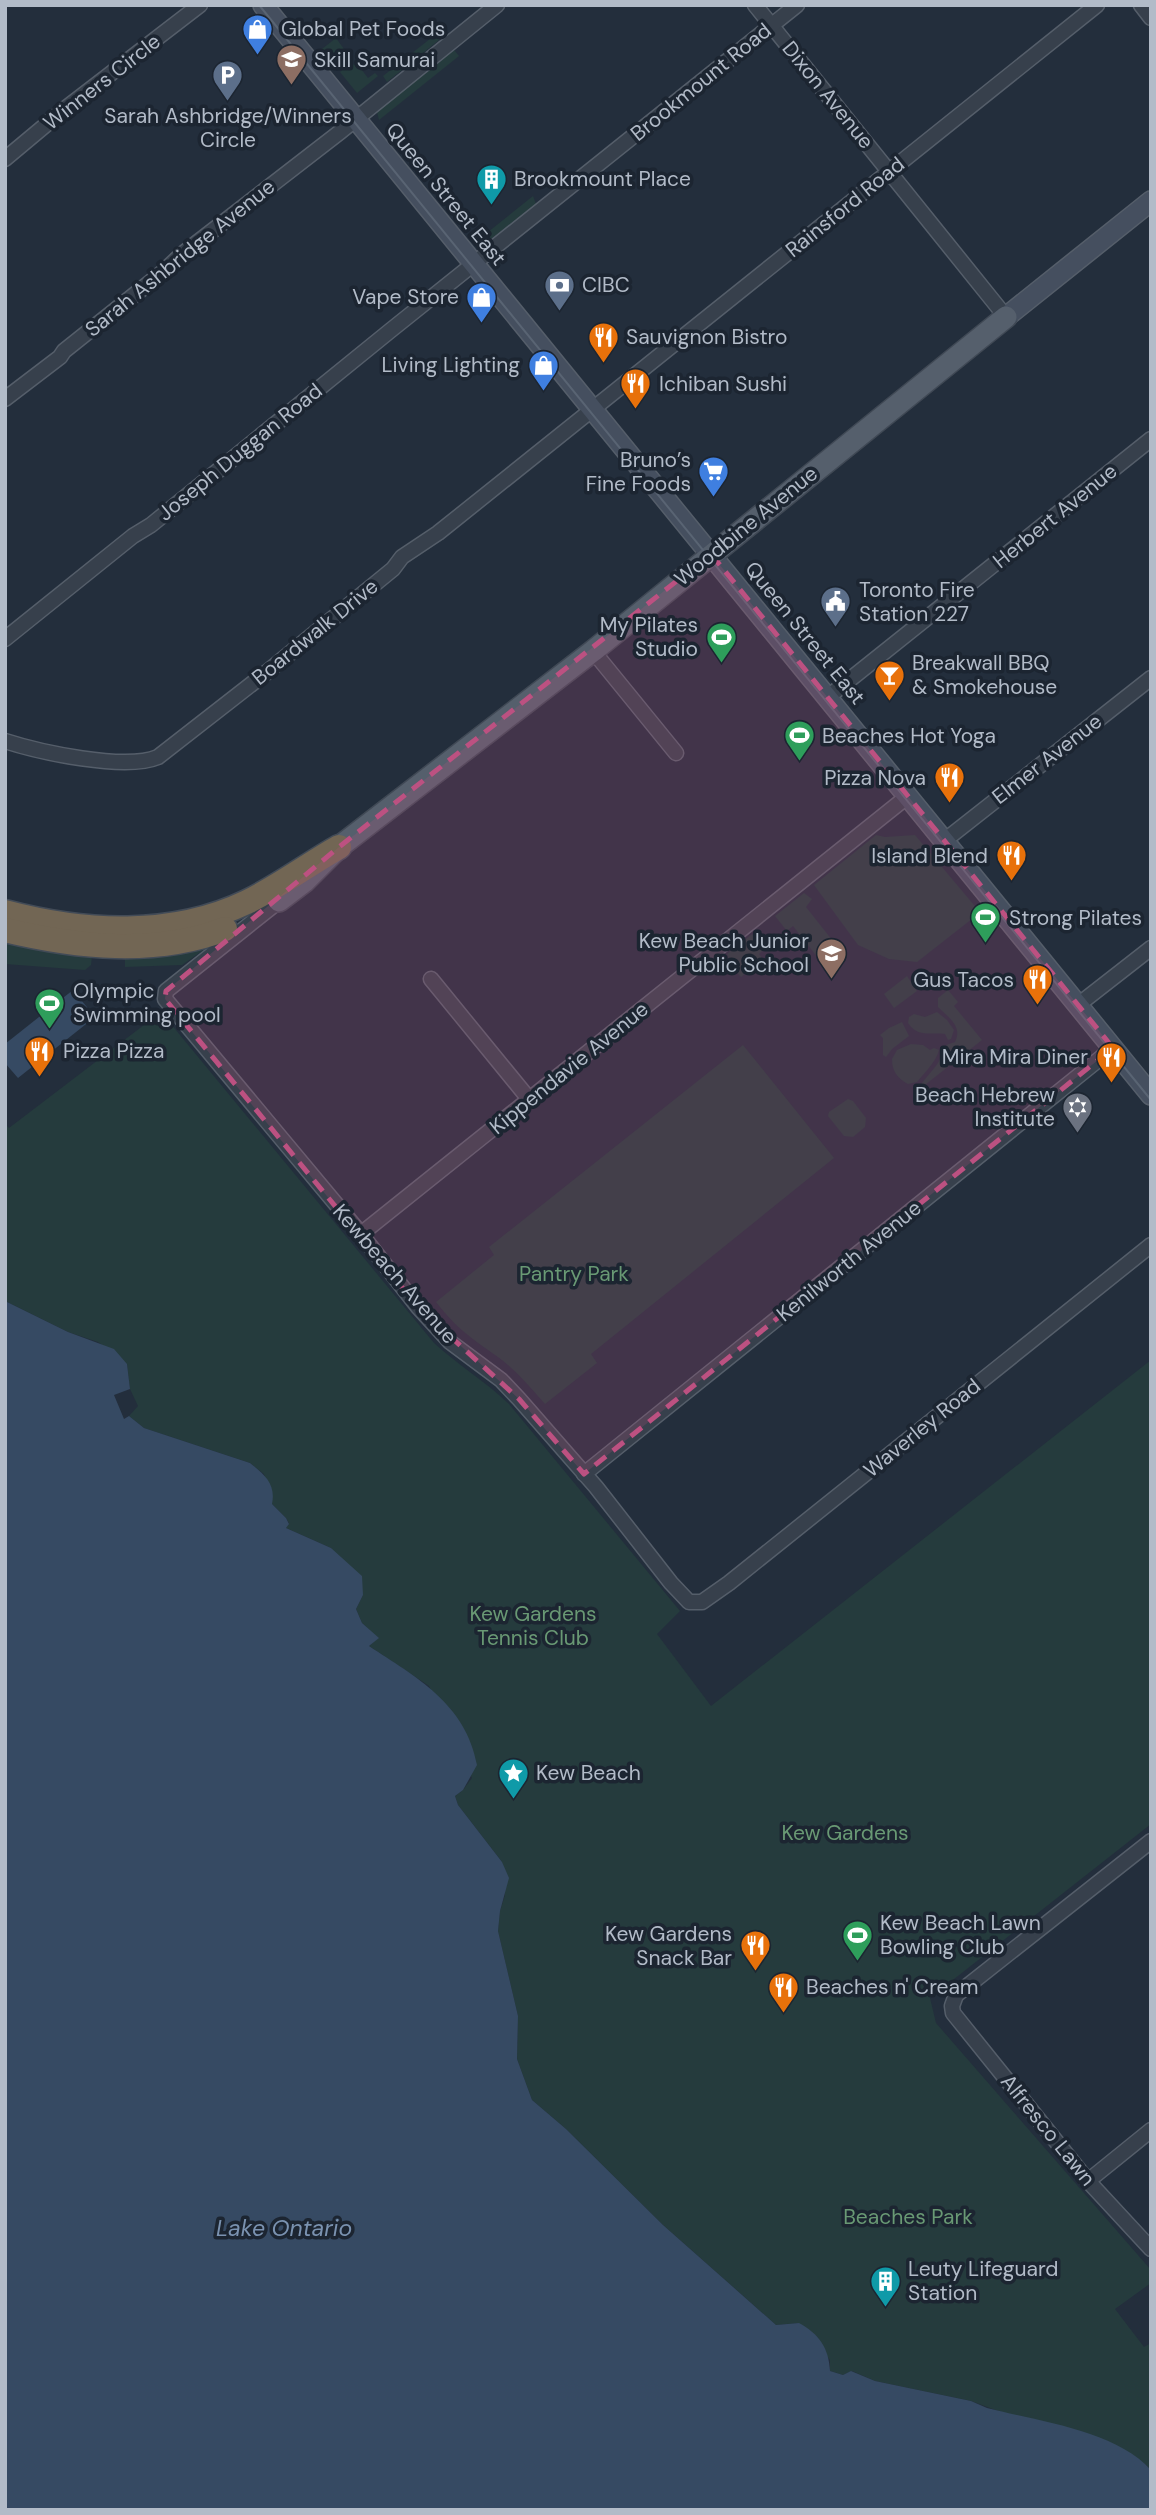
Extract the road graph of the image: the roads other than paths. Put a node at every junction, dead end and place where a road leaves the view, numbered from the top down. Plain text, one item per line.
1 (200, 5) edge
2 (263, 5) edge
3 (497, 5) edge
4 (755, 5) edge
5 (797, 5) edge
6 (1097, 5) edge
7 (1141, 5) edge
8 (1151, 18) edge
9 (772, 25) junction
10 (356, 119) junction
11 (5, 159) edge
12 (889, 171) junction
13 (1151, 201) edge
14 (474, 264) junction
15 (1006, 317) junction
16 (5, 399) edge
17 (593, 410) junction
18 (1151, 439) edge
19 (711, 554) junction
20 (5, 639) edge
21 (593, 651) junction
22 (1151, 678) edge
23 (828, 698) junction
24 (5, 741) edge
25 (676, 753) dead end
26 (908, 796) junction
27 (944, 841) junction
28 (340, 848) junction
29 (279, 901) junction
30 (5, 912) edge
31 (5, 930) edge
32 (1151, 948) edge
33 (431, 979) dead end
34 (165, 999) joint
35 (1078, 1005) junction
36 (1113, 1048) junction
37 (1151, 1095) edge
38 (529, 1100) junction
39 (361, 1234) junction
40 (1151, 1245) edge
41 (584, 1474) junction
42 (689, 1602) joint
43 (1146, 1845) edge
44 (1151, 1862) edge
45 (1151, 2130) edge
46 (1088, 2181) junction
47 (1151, 2249) edge

1 - 11 street, Winners Circle
2 - 10 main road, Queen Street East
3 - 10 street, Sarah Ashbridge Avenue
4 - 9 street, Dixon Avenue
5 - 9 street, Brookmount Road
6 - 12 street, Rainsford Road
7 - 8 street
9 - 12 street, Dixon Avenue
9 - 14 street, Brookmount Road
10 - 14 main road, Queen Street East
10 - 16 street, Sarah Ashbridge Avenue
12 - 15 street, Dixon Avenue
12 - 17 street, Rainsford Road
13 - 15 main road, Woodbine Avenue
14 - 17 main road, Queen Street East
14 - 20 street, Joseph Duggan Road
15 - 19 main road, Woodbine Avenue
17 - 19 main road, Queen Street East
17 - 24 street, Boardwalk Drive
18 - 23 street, Herbert Avenue
19 - 21 main road, Woodbine Avenue
19 - 23 main road, Queen Street East
21 - 25 street
21 - 28 main road, Woodbine Avenue
22 - 27 street, Elmer Avenue
23 - 26 main road, Queen Street East
26 - 27 main road, Queen Street East
26 - 38 street, Kippendavie Avenue
27 - 35 main road, Queen Street East
28 - 29 main road, Woodbine Avenue
28 - 30 highway, Woodbine Avenue
29 - 31 highway
29 - 34 street, Woodbine Avenue
32 - 35 street
33 - 38 street
34 - 39 street, Kewbeach Avenue
35 - 36 main road, Queen Street East
36 - 37 main road, Queen Street East
36 - 41 street, Kenilworth Avenue
38 - 39 street, Kippendavie Avenue
39 - 41 street, Kewbeach Avenue
40 - 42 street, Waverley Road
41 - 42 street, Kewbeach Avenue
43 - 44 street
43 - 46 street, Alfresco Lawn
45 - 46 street
46 - 47 street, Alfresco Lawn

